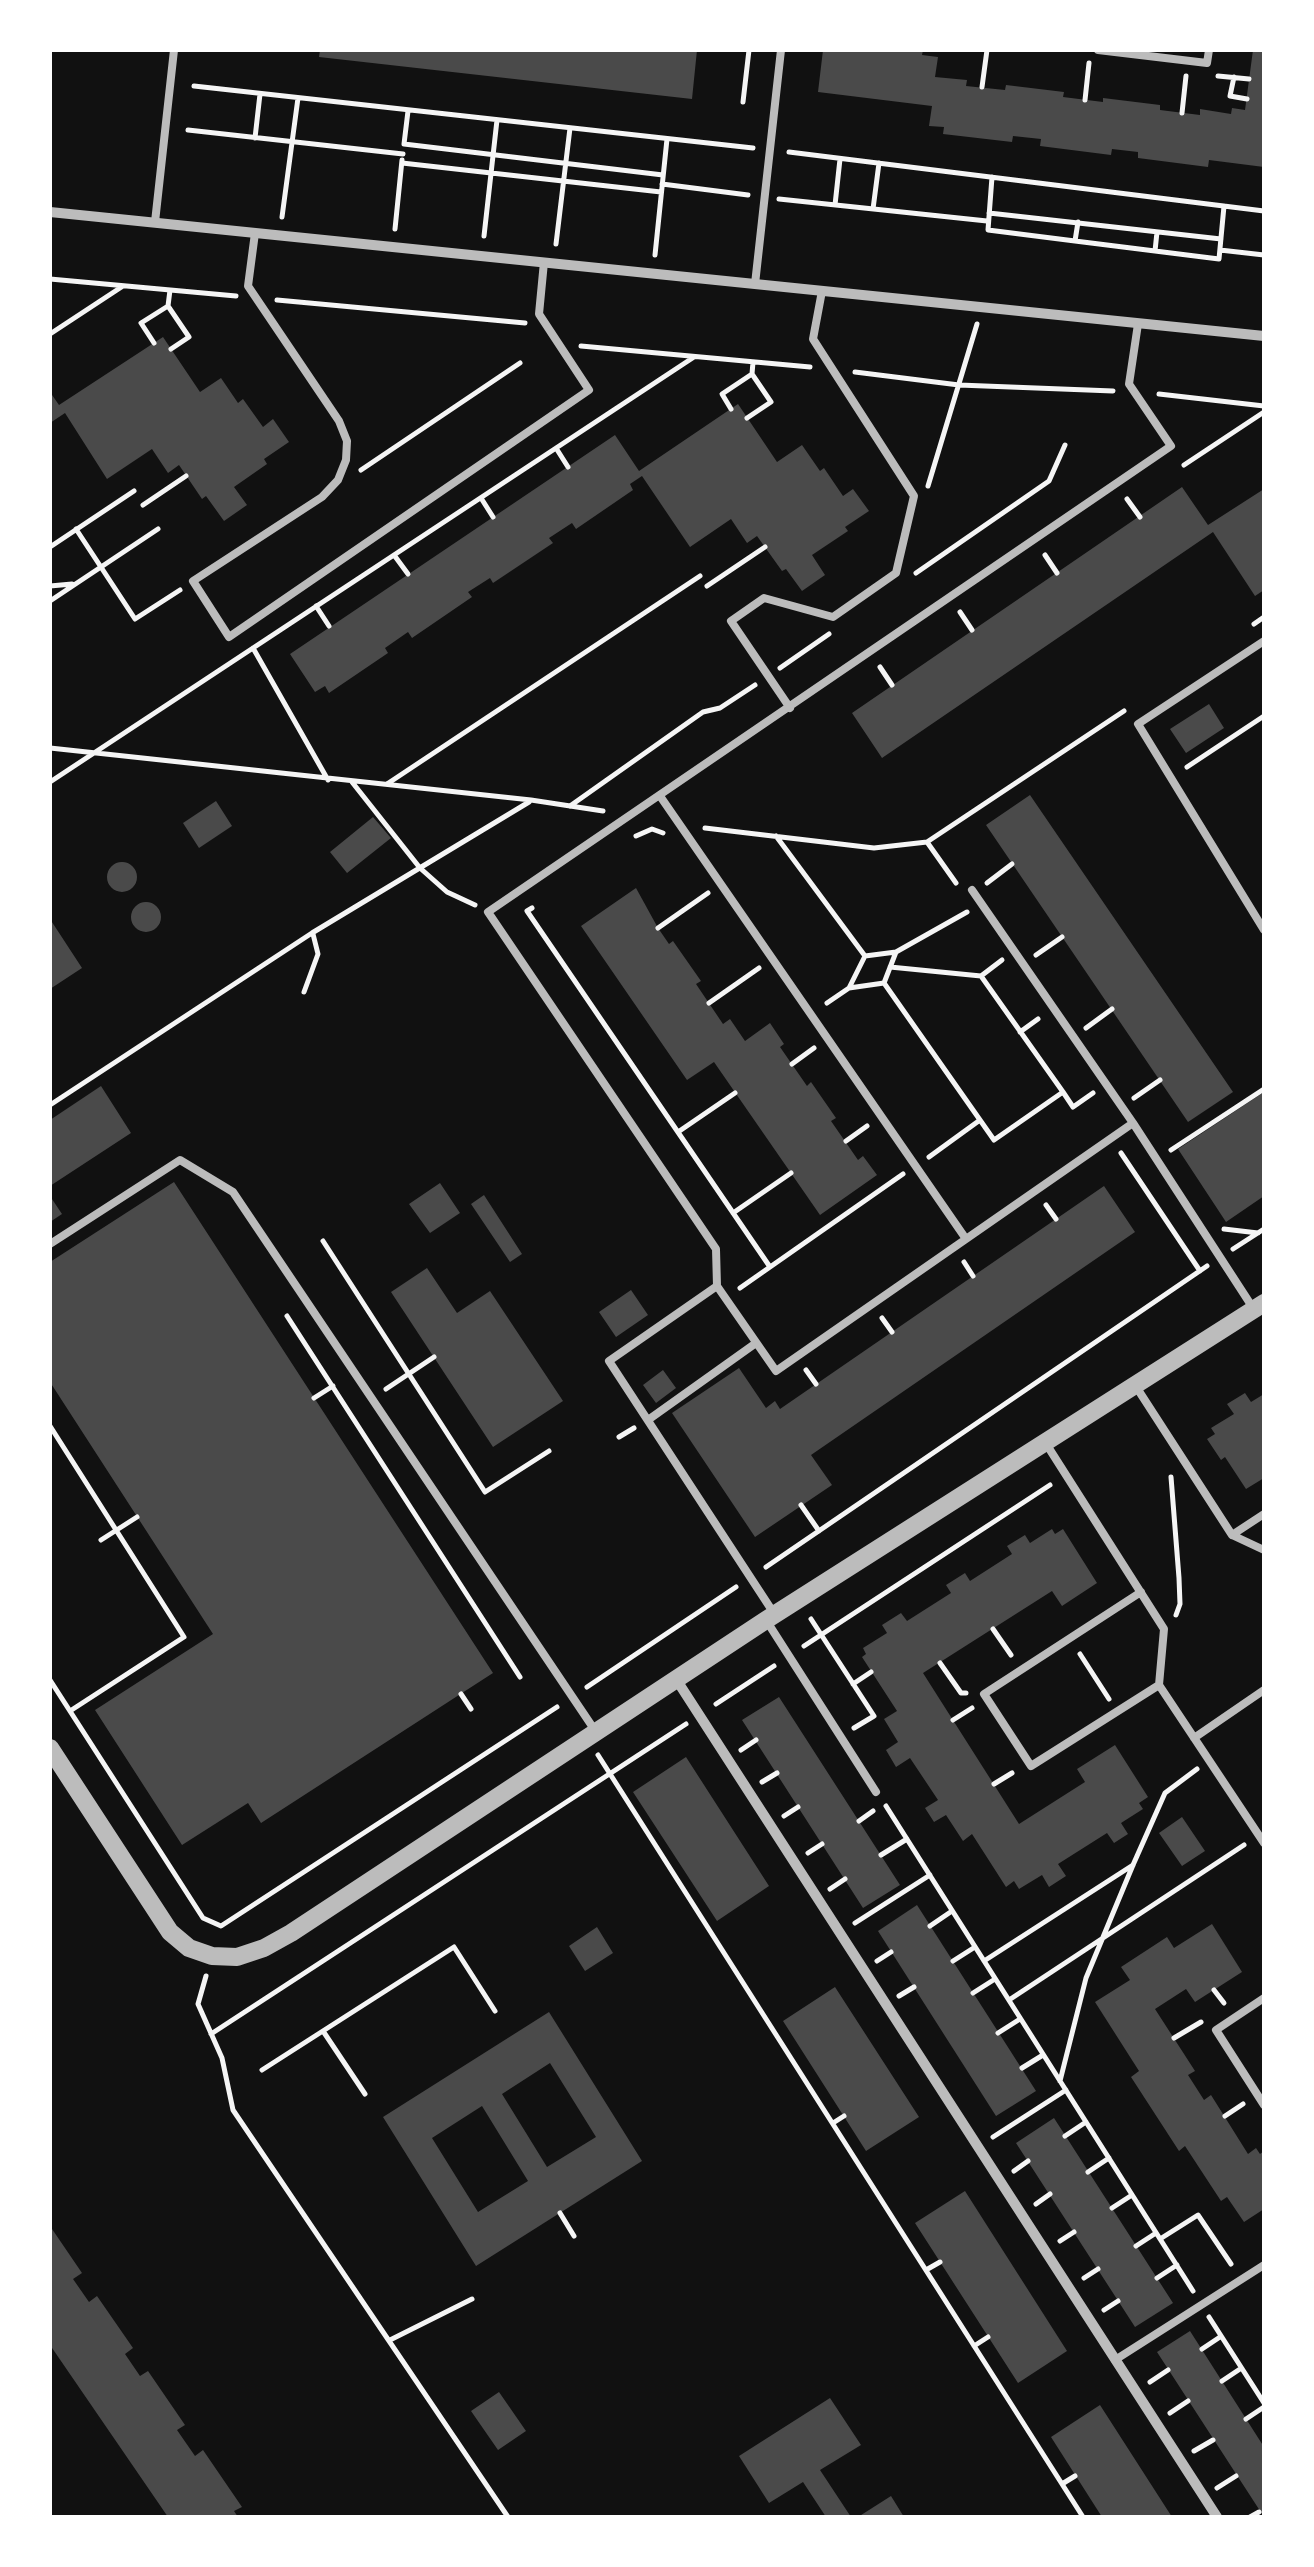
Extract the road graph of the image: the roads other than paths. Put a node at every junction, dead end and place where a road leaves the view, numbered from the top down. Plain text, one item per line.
1 (174, 50) edge
2 (780, 50) edge
3 (1095, 50) edge
4 (1208, 50) edge
5 (50, 212) edge
6 (155, 222) junction
7 (256, 233) junction
8 (549, 263) junction
9 (755, 284) junction
10 (822, 291) junction
11 (1138, 324) junction
12 (1264, 336) edge
13 (1264, 641) edge
14 (790, 708) junction
15 (660, 796) junction
16 (974, 892) road end
17 (1264, 930) edge
18 (1133, 1123) junction
19 (966, 1240) junction
20 (50, 1244) edge
21 (717, 1286) junction
22 (1259, 1306) edge
23 (756, 1343) junction
24 (1135, 1385) junction
25 (648, 1420) junction
26 (1045, 1442) junction
27 (1264, 1514) edge
28 (1232, 1535) junction
29 (1264, 1550) edge
30 (1141, 1592) junction
31 (770, 1617) junction
32 (676, 1679) junction
33 (1159, 1685) junction
34 (1264, 1690) edge
35 (591, 1734) junction
36 (1194, 1738) junction
37 (50, 1748) edge
38 (876, 1792) road end
39 (1262, 1839) edge
40 (1264, 1998) edge
41 (1264, 2106) edge
42 (1264, 2264) edge
43 (1116, 2360) junction
44 (1217, 2517) edge

1 - 6 lane
2 - 9 lane
3 - 4 lane
5 - 6 street
6 - 7 street
7 - 8 street
7 - 8 lane
8 - 9 street
9 - 10 street
10 - 11 street
10 - 14 lane
11 - 12 street
11 - 14 lane
13 - 17 lane
14 - 15 lane
15 - 19 lane
15 - 21 lane
16 - 18 lane
18 - 19 lane
18 - 22 lane
19 - 23 lane
20 - 35 lane
21 - 23 lane
21 - 25 lane
22 - 24 street
23 - 25 lane
24 - 26 street
24 - 28 lane
25 - 31 lane
26 - 30 lane
26 - 31 street
27 - 28 lane
28 - 29 lane
30 - 33 lane
30 - 33 lane
31 - 32 street
31 - 38 lane
32 - 35 street
32 - 43 street
33 - 36 lane
34 - 36 lane
35 - 37 street
36 - 39 lane
40 - 41 lane
42 - 43 lane
43 - 44 street

